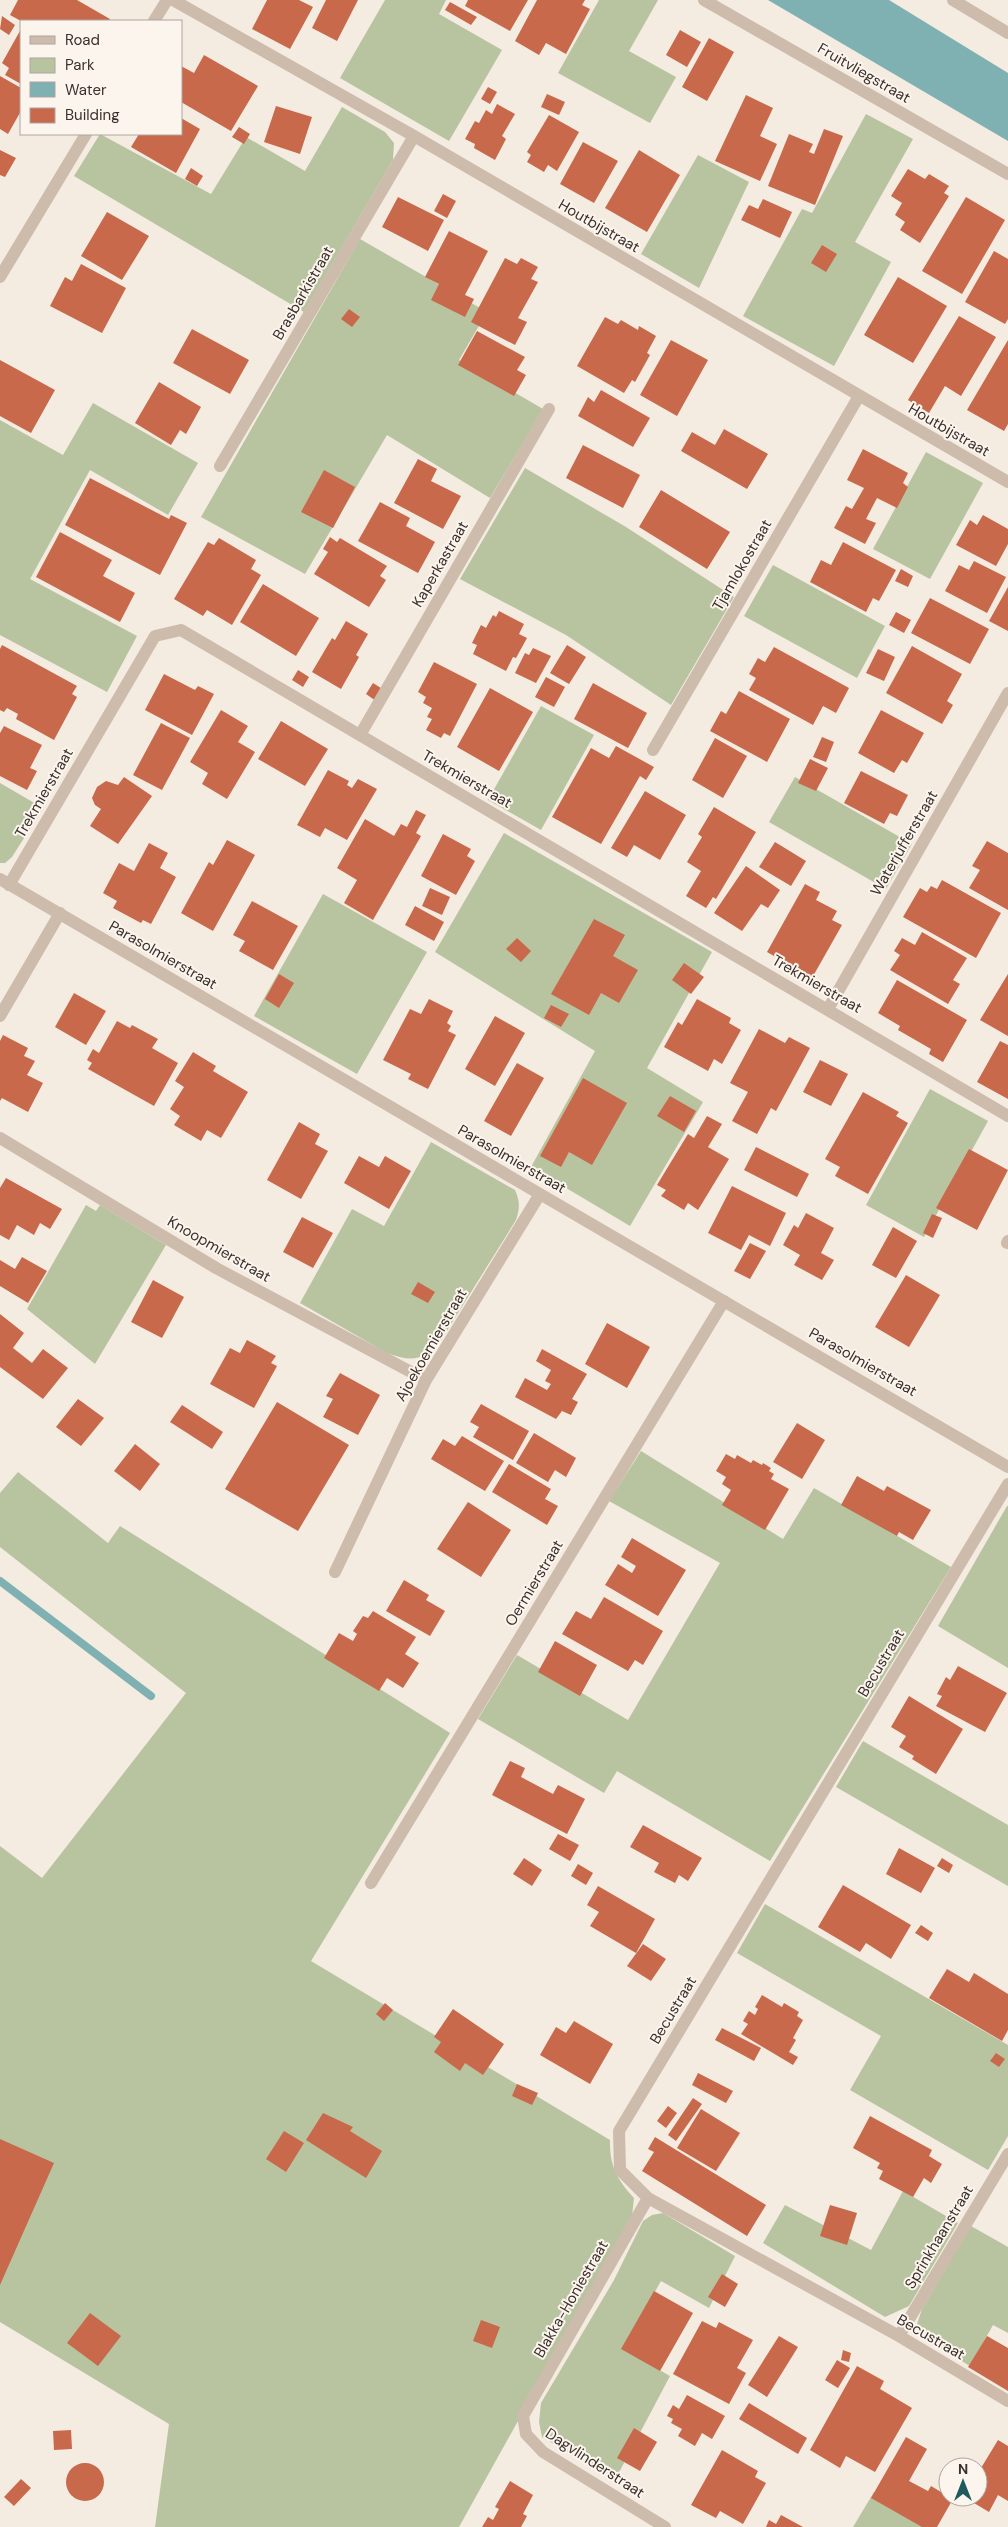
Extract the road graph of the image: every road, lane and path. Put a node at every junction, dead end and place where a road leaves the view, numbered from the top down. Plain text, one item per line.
1 (166, 0) edge
2 (173, 0) edge
3 (704, 0) edge
4 (953, 0) edge
5 (155, 20) edge
6 (1008, 32) edge
7 (85, 135) edge
8 (414, 136) junction
9 (1008, 174) edge
10 (0, 277) edge
11 (859, 396) junction
12 (549, 409) dead end
13 (220, 466) dead end
14 (1008, 482) edge
15 (1008, 693) edge
16 (360, 735) junction
17 (653, 750) dead end
18 (4, 882) edge
19 (60, 913) junction
20 (828, 1009) junction
21 (0, 1016) edge
22 (1008, 1116) edge
23 (0, 1138) edge
24 (540, 1194) junction
25 (724, 1301) junction
26 (426, 1380) junction
27 (1008, 1467) edge
28 (1008, 1484) edge
29 (335, 1572) dead end
30 (372, 1883) dead end
31 (1008, 2154) edge
32 (648, 2198) junction
33 (899, 2336) junction
34 (1008, 2401) edge
35 (523, 2416) joint
36 (665, 2527) edge

1 - 5 street
2 - 8 street, Houtbijstraat
3 - 9 street, Fruitvliegstraat
4 - 6 street
7 - 10 street
8 - 11 street, Houtbijstraat
8 - 13 street, Brasbarkistraat
11 - 14 street, Houtbijstraat
11 - 17 street, Tjamlokostraat
12 - 16 street, Kaperkastraat
15 - 20 street, Waterjufferstraat
16 - 18 street, Trekmierstraat
16 - 20 street, Trekmierstraat
18 - 19 street, Parasolmierstraat
19 - 21 street
19 - 24 street, Parasolmierstraat
20 - 22 street, Trekmierstraat
23 - 26 street, Knoopmierstraat
24 - 25 street, Parasolmierstraat
24 - 26 street, Ajoekoemierstraat
25 - 27 street, Parasolmierstraat
25 - 30 street, Oermierstraat
26 - 29 street, Ajoekoemierstraat
28 - 32 street, Becustraat
31 - 33 street, Sprinkhaanstraat
32 - 33 street, Becustraat
32 - 35 street, Blakka-Honiestraat
33 - 34 street, Becustraat
35 - 36 street, Dagvlinderstraat

